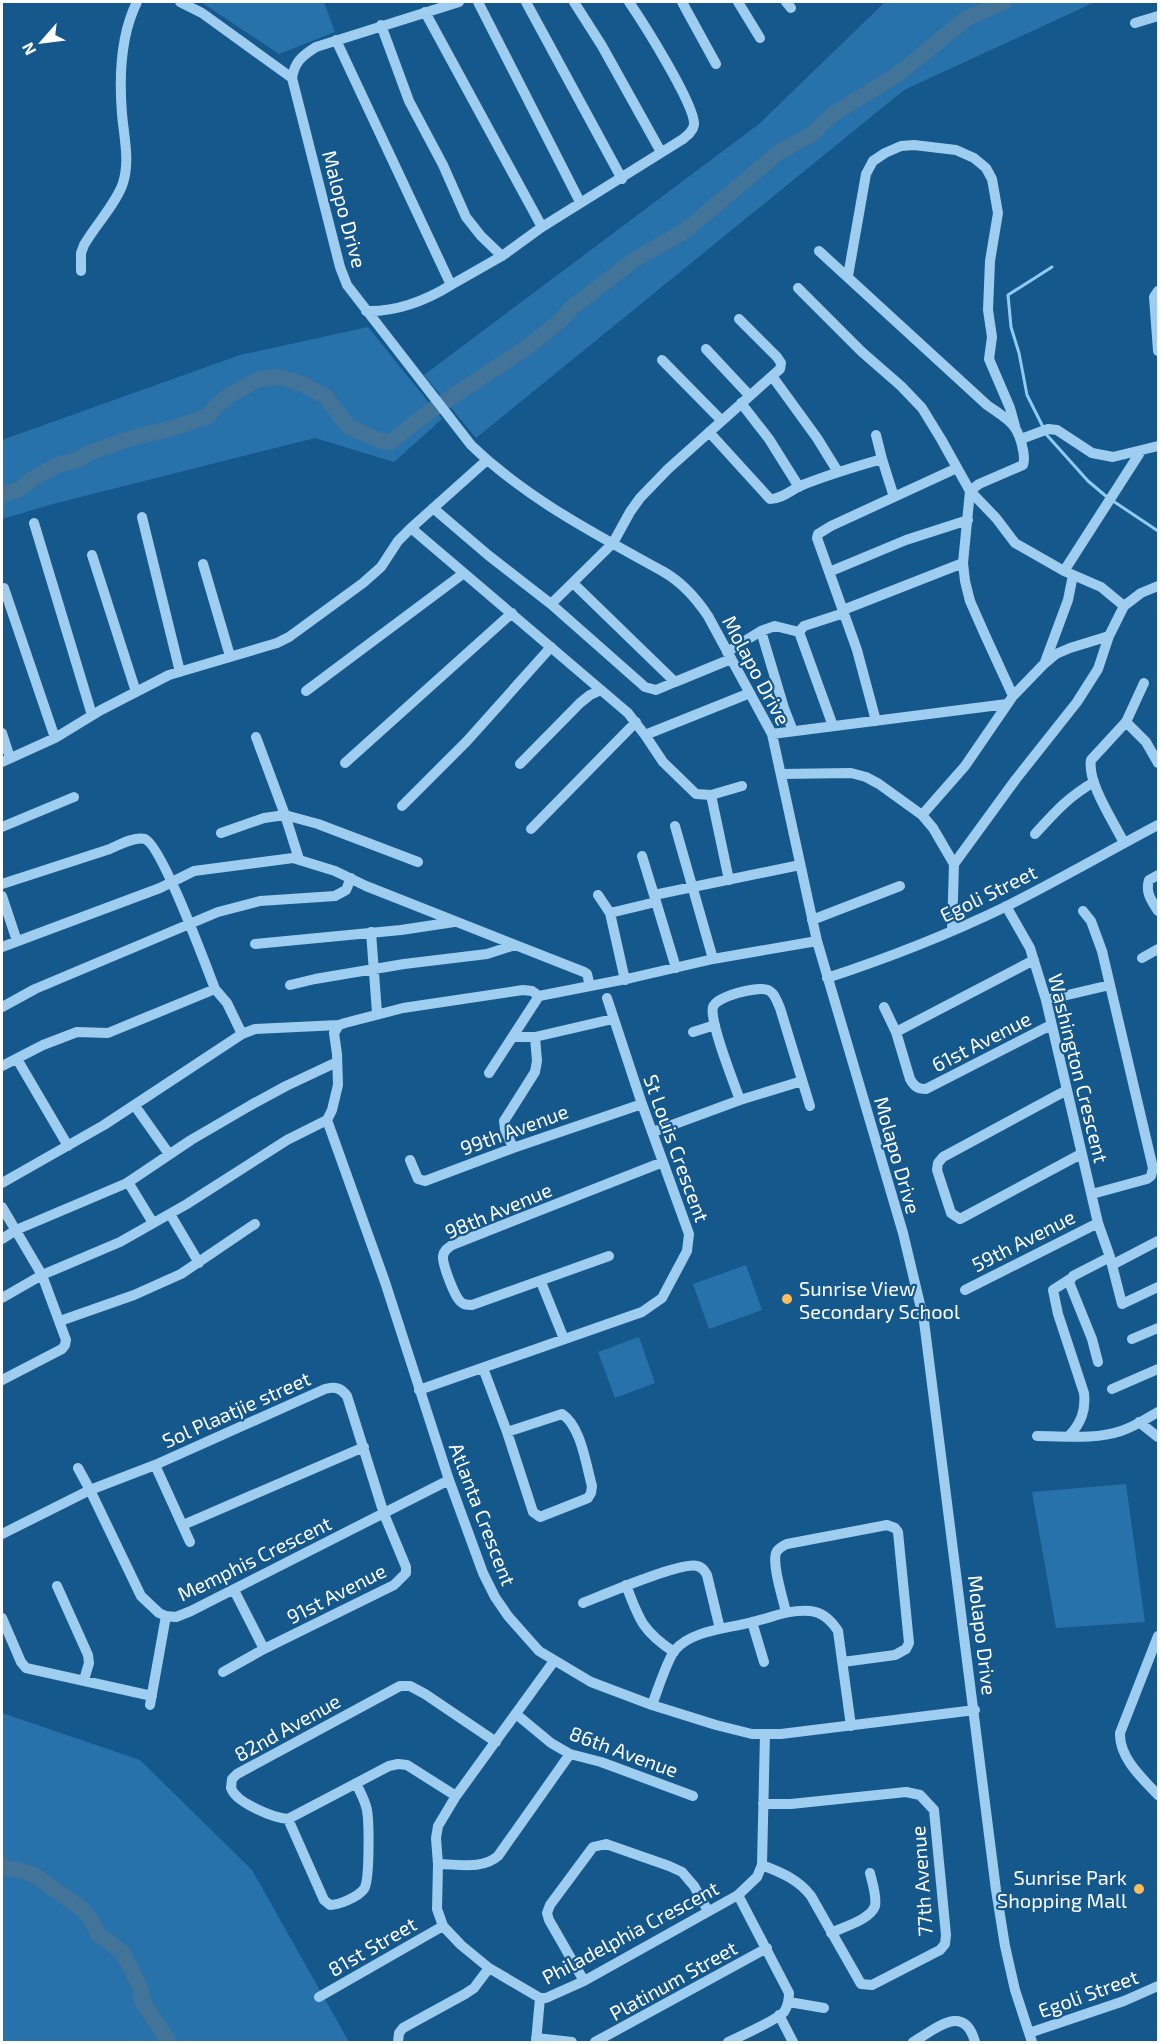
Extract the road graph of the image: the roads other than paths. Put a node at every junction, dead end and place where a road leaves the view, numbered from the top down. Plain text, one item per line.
1 (137, 2) edge
2 (180, 2) edge
3 (459, 2) edge
4 (478, 2) edge
5 (526, 2) edge
6 (574, 2) edge
7 (629, 2) edge
8 (682, 2) edge
9 (738, 2) edge
10 (424, 12) junction
11 (1158, 16) edge
12 (1135, 22) dead end
13 (381, 25) junction
14 (760, 38) dead end
15 (336, 40) junction
16 (716, 64) dead end
17 (292, 78) junction
18 (661, 152) junction
19 (622, 179) junction
20 (580, 202) junction
21 (542, 227) junction
22 (819, 251) dead end
23 (502, 256) junction
24 (81, 271) dead end
25 (848, 276) junction
26 (451, 285) junction
27 (798, 288) dead end
28 (1158, 291) edge
29 (366, 311) junction
30 (739, 319) dead end
31 (706, 349) dead end
32 (1158, 351) edge
33 (662, 360) dead end
34 (772, 376) junction
35 (745, 399) junction
36 (721, 420) junction
37 (453, 423) joint
38 (1015, 426) junction
39 (709, 432) junction
40 (876, 435) dead end
41 (1021, 439) junction
42 (1158, 446) edge
43 (1141, 451) junction
44 (882, 459) junction
45 (487, 460) junction
46 (957, 468) junction
47 (838, 472) junction
48 (799, 487) junction
49 (970, 491) junction
50 (894, 497) junction
51 (433, 508) junction
52 (142, 517) dead end
53 (968, 520) junction
54 (34, 524) dead end
55 (411, 528) junction
56 (613, 543) junction
57 (92, 555) dead end
58 (963, 563) junction
59 (203, 564) dead end
60 (829, 572) junction
61 (464, 573) junction
62 (1068, 573) junction
63 (573, 583) junction
64 (1158, 586) edge
65 (4, 588) dead end
66 (551, 604) junction
67 (1124, 606) junction
68 (843, 611) junction
69 (512, 613) junction
70 (761, 632) junction
71 (800, 632) junction
72 (1109, 636) junction
73 (551, 647) junction
74 (729, 655) junction
75 (230, 656) junction
76 (1043, 665) junction
77 (180, 672) junction
78 (675, 682) junction
79 (1144, 683) dead end
80 (601, 690) junction
81 (306, 691) dead end
82 (136, 692) junction
83 (750, 693) junction
84 (1010, 700) junction
85 (92, 715) junction
86 (876, 721) junction
87 (636, 722) junction
88 (1126, 722) junction
89 (833, 726) junction
90 (793, 731) junction
91 (2, 733) edge
92 (772, 734) junction
93 (645, 735) junction
94 (256, 737) dead end
95 (55, 738) junction
96 (1155, 746) edge
97 (6, 760) edge
98 (345, 763) dead end
99 (1158, 763) edge
100 (520, 764) dead end
101 (781, 774) junction
102 (1094, 782) junction
103 (742, 786) dead end
104 (711, 795) junction
105 (74, 797) dead end
106 (402, 806) dead end
107 (285, 815) junction
108 (922, 815) junction
109 (1158, 825) edge
110 (675, 826) dead end
111 (2, 827) edge
112 (531, 829) dead end
113 (221, 833) dead end
114 (1035, 834) dead end
115 (1124, 843) junction
116 (642, 856) dead end
117 (299, 859) junction
118 (418, 862) dead end
119 (954, 864) junction
120 (800, 865) junction
121 (1158, 875) edge
122 (351, 878) junction
123 (729, 880) junction
124 (171, 881) junction
125 (2, 884) edge
126 (900, 886) dead end
127 (693, 888) junction
128 (598, 895) dead end
129 (2, 896) edge
130 (655, 898) junction
131 (1006, 906) junction
132 (1083, 911) dead end
133 (1158, 912) edge
134 (610, 913) junction
135 (812, 920) junction
136 (455, 922) junction
137 (189, 924) junction
138 (952, 931) junction
139 (371, 932) junction
140 (17, 941) junction
141 (817, 941) junction
142 (255, 944) dead end
143 (515, 945) junction
144 (2, 946) edge
145 (1158, 949) edge
146 (1142, 958) dead end
147 (713, 959) junction
148 (1034, 960) junction
149 (676, 968) junction
150 (374, 969) junction
151 (827, 978) junction
152 (625, 980) junction
153 (290, 985) dead end
154 (1110, 985) junction
155 (590, 986) junction
156 (215, 989) junction
157 (539, 996) junction
158 (607, 998) dead end
159 (1046, 1000) junction
160 (2, 1007) edge
161 (884, 1007) dead end
162 (377, 1013) junction
163 (613, 1019) junction
164 (339, 1025) junction
165 (715, 1025) junction
166 (1051, 1025) junction
167 (693, 1032) dead end
168 (896, 1032) junction
169 (242, 1034) junction
170 (513, 1037) junction
171 (535, 1037) junction
172 (17, 1059) junction
173 (337, 1062) junction
174 (2, 1066) edge
175 (489, 1073) dead end
176 (801, 1081) junction
177 (1067, 1090) junction
178 (740, 1100) junction
179 (642, 1104) junction
180 (135, 1106) junction
181 (810, 1106) dead end
182 (327, 1120) junction
183 (653, 1132) junction
184 (68, 1146) junction
185 (513, 1148) junction
186 (169, 1154) junction
187 (1081, 1154) junction
188 (410, 1160) dead end
189 (663, 1162) junction
190 (128, 1182) junction
191 (2, 1183) edge
192 (1092, 1194) junction
193 (2, 1207) edge
194 (170, 1214) junction
195 (153, 1223) junction
196 (1098, 1223) junction
197 (255, 1224) dead end
198 (16, 1230) junction
199 (2, 1239) edge
200 (1158, 1241) edge
201 (609, 1256) dead end
202 (1111, 1261) junction
203 (199, 1263) junction
204 (42, 1275) junction
205 (1070, 1279) junction
206 (541, 1282) junction
207 (1158, 1287) edge
208 (966, 1290) dead end
209 (2, 1298) edge
210 (60, 1321) junction
211 (1158, 1328) edge
212 (564, 1340) junction
213 (1132, 1340) dead end
214 (1098, 1362) dead end
215 (483, 1368) junction
216 (1158, 1369) edge
217 (2, 1380) edge
218 (1112, 1389) dead end
219 (419, 1390) junction
220 (1158, 1412) edge
221 (1139, 1422) junction
222 (507, 1431) junction
223 (1069, 1436) junction
224 (1037, 1437) dead end
225 (1158, 1437) edge
226 (364, 1447) junction
227 (155, 1465) junction
228 (78, 1468) dead end
229 (449, 1480) junction
230 (90, 1490) junction
231 (384, 1514) junction
232 (183, 1525) junction
233 (2, 1534) edge
234 (190, 1542) dead end
235 (626, 1585) junction
236 (57, 1586) dead end
237 (234, 1590) junction
238 (583, 1603) dead end
239 (786, 1612) junction
240 (166, 1616) junction
241 (2, 1618) edge
242 (752, 1622) junction
243 (720, 1629) junction
244 (1158, 1636) edge
245 (264, 1649) junction
246 (674, 1652) junction
247 (554, 1661) junction
248 (764, 1662) dead end
249 (843, 1662) junction
250 (223, 1672) dead end
251 (84, 1680) junction
252 (652, 1705) junction
253 (975, 1710) junction
254 (516, 1714) junction
255 (851, 1726) junction
256 (765, 1734) junction
257 (496, 1742) junction
258 (570, 1754) junction
259 (356, 1783) junction
260 (1156, 1788) edge
261 (456, 1796) junction
262 (693, 1796) dead end
263 (763, 1804) junction
264 (288, 1818) junction
265 (438, 1864) junction
266 (762, 1865) junction
267 (870, 1873) dead end
268 (738, 1894) junction
269 (708, 1911) junction
270 (443, 1926) junction
271 (831, 1932) junction
272 (767, 1948) junction
273 (489, 1968) junction
274 (584, 1981) junction
275 (1158, 1986) edge
276 (319, 1997) dead end
277 (540, 1998) junction
278 (789, 2002) junction
279 (824, 2008) dead end
280 (779, 2015) junction
281 (1031, 2038) edge
282 (536, 2040) edge
283 (741, 2040) edge
284 (398, 2043) edge
285 (572, 2043) edge
286 (595, 2043) edge
287 (728, 2043) edge
288 (794, 2043) edge
289 (913, 2043) edge
290 (975, 2043) edge

1 - 24 street
2 - 17 street
3 - 10 street
4 - 20 street
5 - 19 street
6 - 18 street
7 - 18 street
8 - 16 street
9 - 14 street
10 - 13 street
10 - 21 street
11 - 12 street
13 - 15 street
13 - 23 street
15 - 17 street
15 - 26 street
17 - 29 street, Malopo Drive
18 - 19 street
19 - 20 street
20 - 21 street
21 - 23 street
22 - 25 street
23 - 26 street
25 - 38 street
25 - 38 street
26 - 29 street
27 - 46 street
28 - 32 street
29 - 37 street, Malopo Drive
30 - 34 street
31 - 35 street
33 - 36 street
34 - 35 street
34 - 47 street
35 - 36 street
35 - 48 street
36 - 39 street
37 - 45 street, Molapo Drive
38 - 41 street
39 - 48 street
39 - 56 street
40 - 44 street
41 - 43 street
41 - 49 street
42 - 43 street
43 - 62 street
44 - 47 street
44 - 50 street
45 - 51 street
45 - 56 street, Molapo Drive
46 - 49 street
46 - 50 street
47 - 48 street
49 - 53 street
49 - 62 street
50 - 60 street
51 - 55 street
51 - 66 street
52 - 77 street
53 - 58 street
53 - 60 street
54 - 85 street
55 - 61 street
55 - 75 street
56 - 63 street
56 - 74 street, Molapo Drive
57 - 82 street
58 - 68 street
58 - 84 street
59 - 75 street
60 - 68 street
61 - 69 street
61 - 81 street
62 - 67 street
62 - 76 street
63 - 66 street
63 - 78 street
64 - 67 street
65 - 95 street
66 - 78 street
67 - 72 street
68 - 71 street
68 - 86 street
69 - 73 street
69 - 98 street
70 - 71 street
70 - 74 street
70 - 90 street
71 - 89 street
72 - 76 street
72 - 119 street
73 - 80 street
73 - 106 street
74 - 78 street
74 - 83 street, Molapo Drive
75 - 77 street
76 - 84 street
77 - 82 street
79 - 88 street
80 - 87 street
80 - 100 street
82 - 85 street
83 - 92 street, Molapo Drive
83 - 93 street
84 - 86 street
84 - 108 street
85 - 95 street
86 - 89 street
87 - 93 street
87 - 112 street
88 - 96 street
88 - 102 street
89 - 90 street
90 - 92 street
91 - 97 street
92 - 101 street, Molapo Drive
93 - 104 street
94 - 107 street
95 - 97 street
96 - 99 street
101 - 108 street
101 - 120 street, Molapo Drive
102 - 114 street
102 - 115 street
103 - 104 street
104 - 123 street
105 - 111 street
107 - 113 street
107 - 117 street
107 - 118 street
108 - 119 street
109 - 115 street, Egoli Street
110 - 127 street
115 - 131 street, Egoli Street
116 - 130 street
117 - 122 street
117 - 124 street
119 - 138 street
120 - 123 street
120 - 135 street, Molapo Drive
121 - 133 street
122 - 136 street
122 - 137 street
123 - 127 street
124 - 125 street
124 - 137 street
124 - 140 street
126 - 135 street
127 - 130 street
127 - 147 street
128 - 134 street
129 - 140 street
130 - 134 street
130 - 149 street
131 - 138 street, Egoli Street
131 - 148 street, Washington Crescent
132 - 154 street
134 - 152 street
135 - 141 street, Molapo Drive
136 - 139 street
136 - 143 street
137 - 156 street
137 - 160 street
138 - 151 street, Egoli Street
139 - 142 street
139 - 150 street
140 - 144 street
141 - 147 street
141 - 151 street, Molapo Drive
143 - 150 street
143 - 155 street
145 - 146 street
147 - 149 street
148 - 159 street, Washington Crescent
148 - 168 street
149 - 152 street
150 - 153 street
150 - 162 street
151 - 253 street, Molapo Drive
152 - 155 street
154 - 159 street
154 - 192 street
155 - 157 street
156 - 169 street
156 - 172 street
157 - 162 street
157 - 170 street
158 - 163 street, St Louis Crescent
159 - 166 street, Washington Crescent
161 - 168 street, 61st Avenue
162 - 164 street
163 - 171 street
163 - 179 street, St Louis Crescent
164 - 169 street
164 - 173 street
165 - 167 street
165 - 176 street
165 - 178 street
166 - 168 street, 61st Avenue
166 - 177 street, Washington Crescent
169 - 180 street
170 - 171 street
170 - 175 street
171 - 185 street
172 - 174 street
172 - 184 street
173 - 182 street
173 - 186 street
176 - 178 street
176 - 181 street
177 - 187 street, Washington Crescent
177 - 187 street
178 - 183 street
179 - 183 street, St Louis Crescent
179 - 185 street, 99th Avenue
180 - 184 street
180 - 186 street
182 - 194 street
182 - 219 street, Atlanta Crescent
183 - 189 street, St Louis Crescent
184 - 191 street
185 - 188 street, 99th Avenue
186 - 190 street
187 - 192 street, Washington Crescent
189 - 206 street, 98th Avenue
189 - 212 street, St Louis Crescent
190 - 195 street
190 - 198 street
192 - 196 street, Washington Crescent
193 - 198 street
194 - 195 street
194 - 203 street
195 - 204 street
196 - 202 street, Washington Crescent
196 - 208 street, 59th Avenue
197 - 203 street
198 - 199 street
198 - 204 street
200 - 202 street
201 - 206 street, 98th Avenue
202 - 205 street
202 - 207 street, Washington Crescent
203 - 210 street
204 - 209 street
204 - 210 street
205 - 214 street
205 - 223 street
206 - 212 street
210 - 217 street
211 - 213 street
212 - 215 street, St Louis Crescent
215 - 219 street, St Louis Crescent
215 - 222 street
216 - 218 street
219 - 229 street, Atlanta Crescent
220 - 221 street
221 - 223 street
221 - 225 street
222 - 222 street
223 - 224 street
226 - 227 street, Sol Plaatjie street
226 - 231 street, Sol Plaatjie street
226 - 232 street
227 - 230 street, Sol Plaatjie street
227 - 232 street
228 - 230 street, Memphis Crescent
229 - 231 street, Memphis Crescent
229 - 247 street, Atlanta Crescent
230 - 233 street, Sol Plaatjie street
230 - 240 street, Memphis Crescent
231 - 237 street, Memphis Crescent
231 - 245 street, 91st Avenue
232 - 234 street
235 - 238 street
235 - 243 street
235 - 246 street
236 - 251 street
237 - 240 street, Memphis Crescent
237 - 245 street
239 - 242 street
239 - 249 street
239 - 249 street
240 - 251 street
241 - 251 street
242 - 243 street
242 - 248 street
243 - 246 street
244 - 260 street
245 - 250 street, 91st Avenue
246 - 252 street
247 - 252 street, Atlanta Crescent
247 - 254 street
249 - 255 street
252 - 256 street, Atlanta Crescent
253 - 255 street, Atlanta Crescent
253 - 281 street, Molapo Drive
254 - 257 street
254 - 258 street, 86th Avenue
255 - 256 street, Atlanta Crescent
256 - 263 street
257 - 261 street
257 - 264 street, 82nd Avenue
258 - 262 street, 86th Avenue
258 - 265 street
259 - 261 street
259 - 264 street
259 - 264 street
261 - 265 street
263 - 266 street
263 - 271 street, 77th Avenue
265 - 270 street
266 - 268 street, Philadelphia Crescent
266 - 271 street, 77th Avenue
267 - 271 street
268 - 269 street, Philadelphia Crescent
268 - 272 street
269 - 274 street, Philadelphia Crescent
269 - 274 street
270 - 273 street, Philadelphia Crescent
270 - 276 street, 81st Street
272 - 278 street
272 - 286 street, Platinum Street
273 - 277 street, Philadelphia Crescent
273 - 284 street
274 - 277 street, Philadelphia Crescent
275 - 281 street, Egoli Street
277 - 282 street
278 - 279 street
278 - 280 street
280 - 283 street
280 - 288 street
282 - 285 street
283 - 287 street
289 - 290 street

